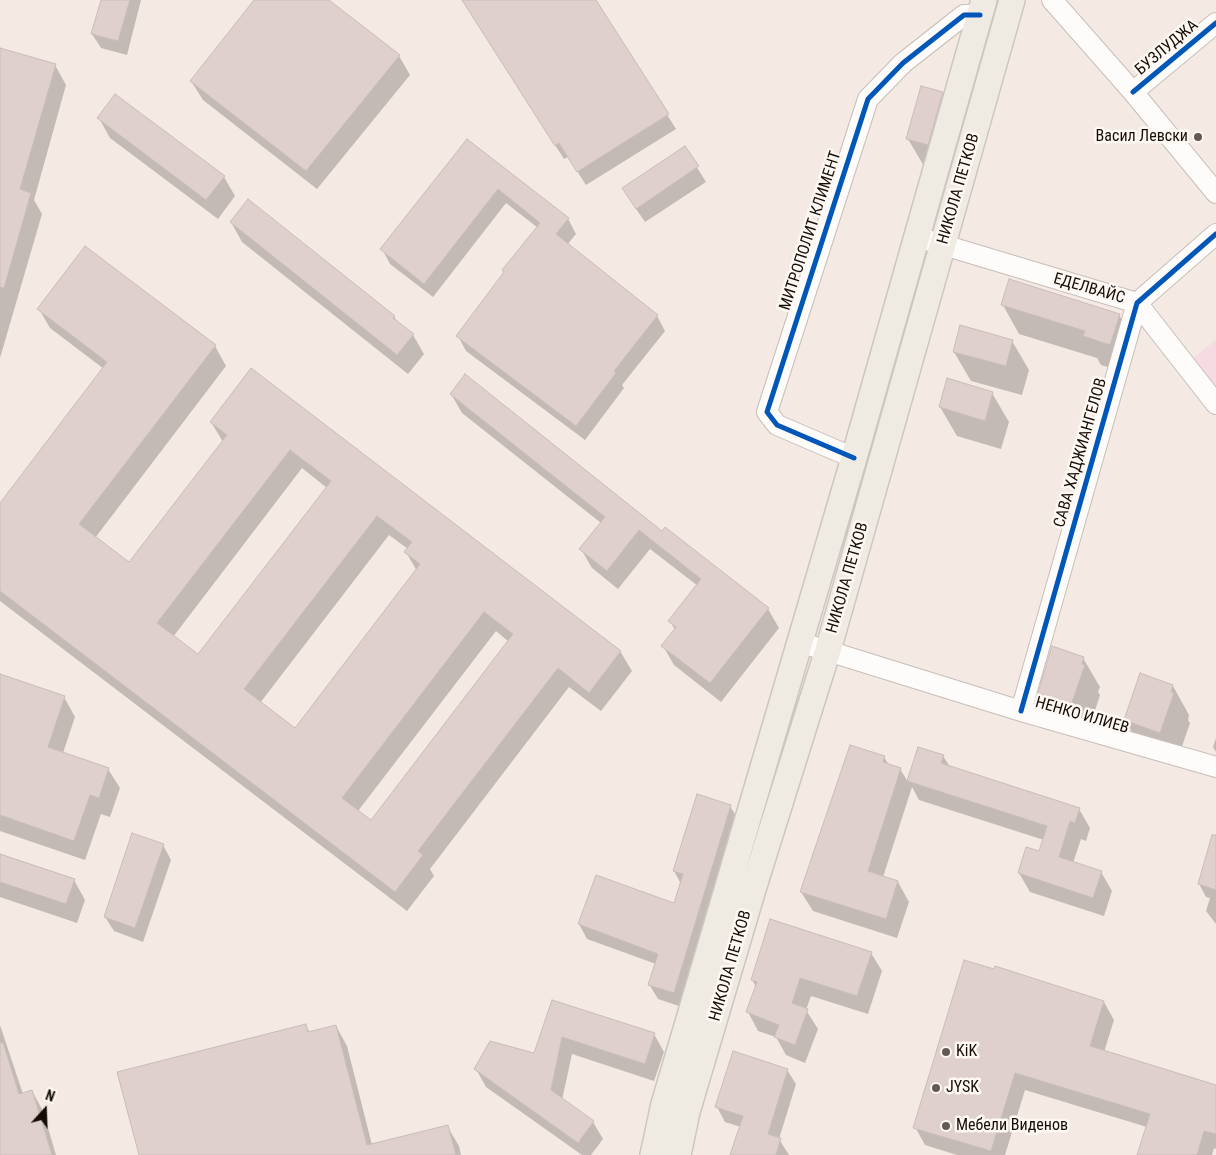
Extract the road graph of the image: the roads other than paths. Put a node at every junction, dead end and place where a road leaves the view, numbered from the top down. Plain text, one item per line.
1 (1012, 0) edge
2 (1052, 0) edge
3 (982, 8) edge
4 (1216, 23) edge
5 (1133, 92) junction
6 (1216, 193) edge
7 (1216, 234) edge
8 (917, 238) junction
9 (943, 246) junction
10 (1137, 303) junction
11 (1216, 404) edge
12 (854, 458) junction
13 (799, 642) junction
14 (828, 650) junction
15 (1021, 711) junction
16 (1216, 768) edge
17 (653, 1155) edge
18 (678, 1155) edge

1 - 9 main road, НИКОЛА ПЕТКОВ
2 - 5 street
3 - 8 main road, НИКОЛА ПЕТКОВ
3 - 12 street, МИТРОПОЛИТ КЛИМЕНТ
4 - 5 street, БУЗЛУДЖА
5 - 6 street
7 - 10 street
8 - 9 street, ЕДЕЛВАЙС
8 - 12 main road, НИКОЛА ПЕТКОВ
9 - 10 street, ЕДЕЛВАЙС
9 - 14 main road, НИКОЛА ПЕТКОВ
10 - 11 street, ЕДЕЛВАЙС
10 - 15 street, САВА ХАДЖИАНГЕЛОВ
12 - 13 main road, НИКОЛА ПЕТКОВ
13 - 14 street, НЕНКО ИЛИЕВ
13 - 17 main road, НИКОЛА ПЕТКОВ
14 - 15 street, НЕНКО ИЛИЕВ
14 - 18 main road, НИКОЛА ПЕТКОВ
15 - 16 street, НЕНКО ИЛИЕВ

